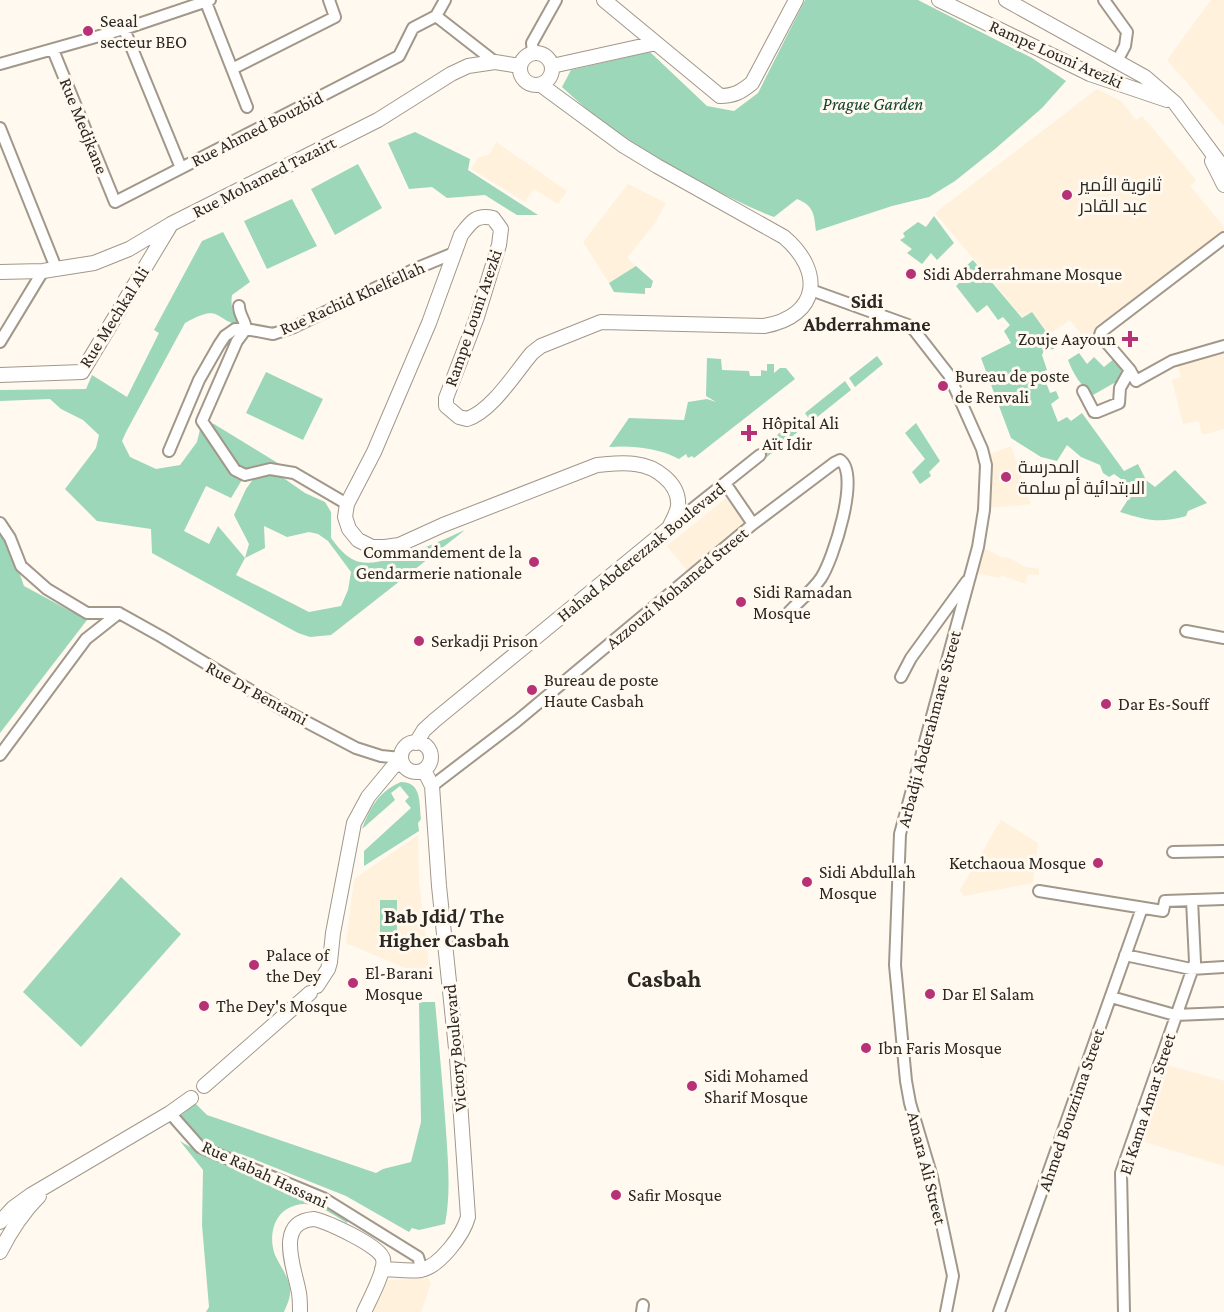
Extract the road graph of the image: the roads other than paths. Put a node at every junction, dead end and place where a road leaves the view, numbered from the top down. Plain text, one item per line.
1 (329, 0) edge
2 (445, 0) edge
3 (556, 0) edge
4 (604, 0) edge
5 (796, 0) edge
6 (939, 0) edge
7 (1006, 0) edge
8 (1104, 0) edge
9 (207, 1) edge
10 (436, 16) junction
11 (124, 29) junction
12 (656, 43) junction
13 (53, 50) junction
14 (533, 53) junction
15 (1113, 59) junction
16 (495, 62) junction
17 (0, 64) edge
18 (520, 66) junction
19 (552, 66) junction
20 (232, 69) junction
21 (1097, 76) junction
22 (541, 85) junction
23 (1175, 103) junction
24 (247, 106) dead end
25 (0, 128) edge
26 (1203, 143) junction
27 (181, 168) junction
28 (1224, 169) edge
29 (1224, 185) edge
30 (115, 202) joint
31 (171, 224) junction
32 (1224, 238) edge
33 (454, 253) junction
34 (50, 269) junction
35 (0, 272) edge
36 (811, 290) junction
37 (239, 306) dead end
38 (246, 329) junction
39 (0, 342) edge
40 (1224, 346) edge
41 (1130, 370) junction
42 (0, 375) edge
43 (1083, 392) dead end
44 (169, 451) dead end
45 (760, 455) dead end
46 (725, 483) junction
47 (347, 504) junction
48 (0, 523) edge
49 (753, 524) junction
50 (669, 528) junction
51 (971, 576) junction
52 (789, 612) dead end
53 (119, 613) junction
54 (1186, 631) dead end
55 (1224, 638) edge
56 (901, 677) dead end
57 (435, 720) junction
58 (416, 742) junction
59 (429, 751) junction
60 (0, 755) edge
61 (404, 763) junction
62 (424, 770) junction
63 (432, 786) junction
64 (1224, 851) edge
65 (1173, 852) dead end
66 (1039, 891) dead end
67 (1224, 899) edge
68 (1192, 900) junction
69 (1142, 908) junction
70 (1125, 955) junction
71 (1224, 967) edge
72 (1191, 969) junction
73 (1111, 997) junction
74 (1224, 1013) edge
75 (1175, 1015) junction
76 (900, 1022) joint
77 (204, 1086) dead end
78 (190, 1098) dead end
79 (170, 1113) junction
80 (53, 1182) junction
81 (0, 1222) edge
82 (0, 1252) edge
83 (382, 1269) junction
84 (422, 1270) junction
85 (300, 1312) edge
86 (364, 1312) edge
87 (946, 1312) edge
88 (999, 1312) edge
89 (1124, 1312) edge

1 - 20 street
2 - 10 street
3 - 14 street
4 - 12 street
5 - 12 street
6 - 21 street, Rampe Louni Arezki
7 - 15 street
8 - 15 street
9 - 11 street
9 - 20 street
10 - 16 street
10 - 27 street, Rue Ahmed Bouzbid
11 - 13 street
11 - 27 street
12 - 19 street
13 - 17 street
13 - 30 street, Rue Medjkane
14 - 18 street
14 - 19 street
15 - 21 street
15 - 23 street
16 - 18 street, Rue Mohamed Tazairt
16 - 31 street, Rue Mohamed Tazairt
18 - 22 street
19 - 22 street
20 - 24 street
21 - 23 street, Rampe Louni Arezki
22 - 36 street
23 - 26 street
25 - 34 street
26 - 28 street
26 - 29 street
27 - 30 street, Rue Ahmed Bouzbid
31 - 34 street, Rue Mohamed Tazairt
31 - 42 street, Rue Mechkal Ali
32 - 41 street
33 - 36 street, Rampe Louni Arezki
33 - 38 street, Rue Rachid Khelfellah
33 - 47 street, Rampe Louni Arezki
34 - 35 street, Rue Mohamed Tazairt
34 - 39 street
36 - 51 street, Arbadji Abderahmane Street
37 - 38 street
38 - 44 street
38 - 47 street
40 - 41 street
41 - 43 street
45 - 46 street, Hahad Abderezzak Boulevard
46 - 49 street
46 - 50 street, Hahad Abderezzak Boulevard
47 - 50 street
48 - 53 street
49 - 52 street, Azzouzi Mohamed Street
49 - 63 street, Azzouzi Mohamed Street
50 - 57 street, Hahad Abderezzak Boulevard
51 - 56 street
51 - 76 street, Arbadji Abderahmane Street
53 - 60 street
53 - 61 street, Rue Dr Bentami
54 - 55 street
57 - 58 street, Hahad Abderezzak Boulevard
57 - 59 street
58 - 59 street
58 - 61 street
59 - 62 street
61 - 62 street
61 - 77 street
62 - 63 street, Victory Boulevard
63 - 84 street, Victory Boulevard
64 - 65 street
66 - 69 street
67 - 68 street
68 - 69 street
68 - 72 street, El Kama Amar Street
69 - 70 street, Ahmed Bouzrima Street
70 - 72 street
70 - 73 street, Ahmed Bouzrima Street
71 - 72 street
72 - 75 street, El Kama Amar Street
73 - 75 street
73 - 88 street, Ahmed Bouzrima Street
74 - 75 street
75 - 89 street, El Kama Amar Street
76 - 87 street, Amara Ali Street
78 - 79 street
79 - 80 street
79 - 84 street, Rue Rabah Hassani
80 - 81 street
80 - 82 street
83 - 84 street
83 - 85 street
83 - 86 street

